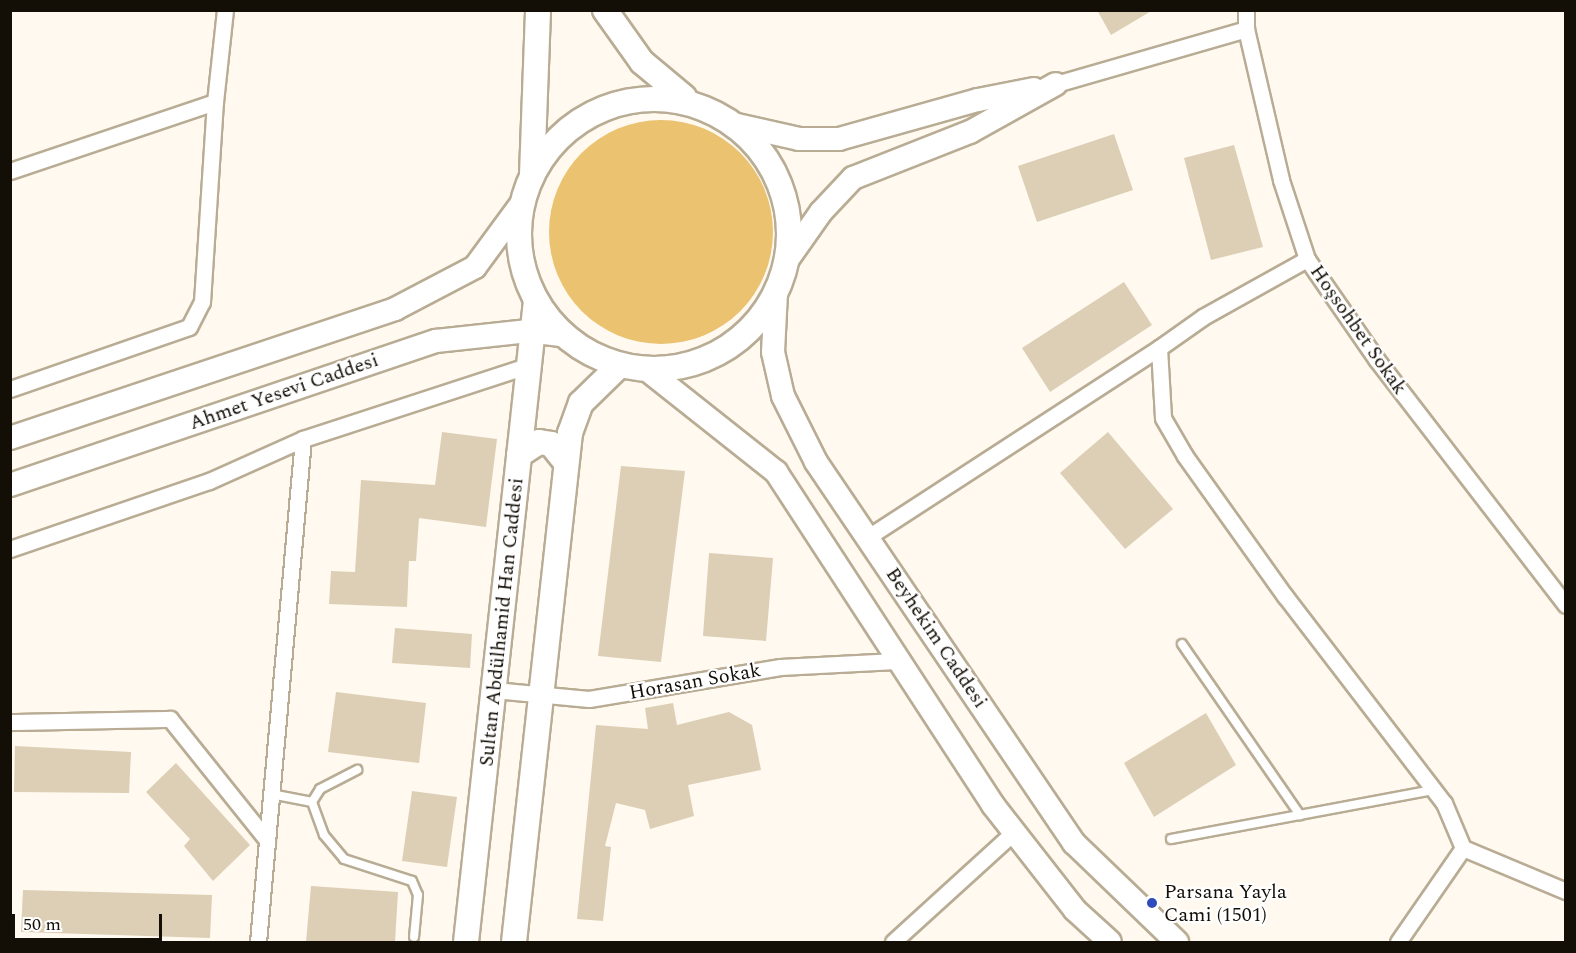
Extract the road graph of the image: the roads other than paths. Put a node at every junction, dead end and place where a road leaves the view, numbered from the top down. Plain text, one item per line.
1 (225, 10) edge
2 (538, 10) edge
3 (605, 10) edge
4 (1246, 10) edge
5 (1246, 29) junction
6 (1056, 84) junction
7 (684, 97) junction
8 (215, 102) junction
9 (737, 126) junction
10 (10, 171) edge
11 (532, 175) junction
12 (522, 203) junction
13 (1307, 258) junction
14 (788, 260) junction
15 (776, 293) junction
16 (536, 302) junction
17 (533, 333) junction
18 (563, 335) junction
19 (1159, 348) junction
20 (529, 365) junction
21 (620, 365) junction
22 (646, 369) junction
23 (10, 389) edge
24 (10, 438) edge
25 (303, 439) junction
26 (519, 455) junction
27 (566, 461) junction
28 (10, 485) edge
29 (868, 537) junction
30 (10, 549) edge
31 (1566, 605) edge
32 (1182, 644) dead end
33 (896, 661) junction
34 (494, 690) junction
35 (539, 697) junction
36 (10, 722) edge
37 (357, 770) dead end
38 (1434, 789) junction
39 (271, 794) junction
40 (312, 801) junction
41 (1300, 815) junction
42 (1014, 832) junction
43 (1171, 839) dead end
44 (267, 840) junction
45 (1463, 848) junction
46 (1566, 891) edge
47 (414, 937) dead end
48 (258, 942) edge
49 (466, 942) edge
50 (514, 942) edge
51 (893, 942) edge
52 (1110, 942) edge
53 (1178, 942) edge
54 (1398, 942) edge

1 - 8 street
2 - 11 main road
3 - 7 main road
4 - 5 street, Hoşsohbet Sokak
5 - 6 street
5 - 13 street, Hoşsohbet Sokak
6 - 9 main road
6 - 14 main road
7 - 9 main road
7 - 11 main road
8 - 10 street
8 - 23 street
9 - 14 main road
11 - 12 main road
12 - 16 main road
12 - 24 main road
13 - 19 street
13 - 31 street, Hoşsohbet Sokak
14 - 15 main road
15 - 22 main road
15 - 29 main road, Beyhekim Caddesi
16 - 17 main road, Sultan Abdülhamid Han Caddesi
16 - 18 main road
17 - 18 main road, Ahmet Yesevi Caddesi
17 - 20 main road, Sultan Abdülhamid Han Caddesi
17 - 28 main road, Ahmet Yesevi Caddesi
18 - 21 main road
19 - 29 street
19 - 38 street
20 - 25 street
20 - 26 main road, Sultan Abdülhamid Han Caddesi
21 - 22 main road
21 - 27 main road
22 - 33 main road
25 - 30 street
25 - 39 street
26 - 27 main road
26 - 34 main road, Sultan Abdülhamid Han Caddesi
27 - 35 main road
29 - 53 main road, Beyhekim Caddesi
32 - 41 lane
33 - 35 street, Horasan Sokak
33 - 42 main road
34 - 35 street, Horasan Sokak
34 - 49 main road, Sultan Abdülhamid Han Caddesi
35 - 50 main road
36 - 44 street
37 - 40 lane
38 - 41 lane
38 - 45 street
39 - 40 lane
39 - 44 street
40 - 47 lane
41 - 43 lane
42 - 51 street
42 - 52 main road
44 - 48 street
45 - 46 street
45 - 54 street

